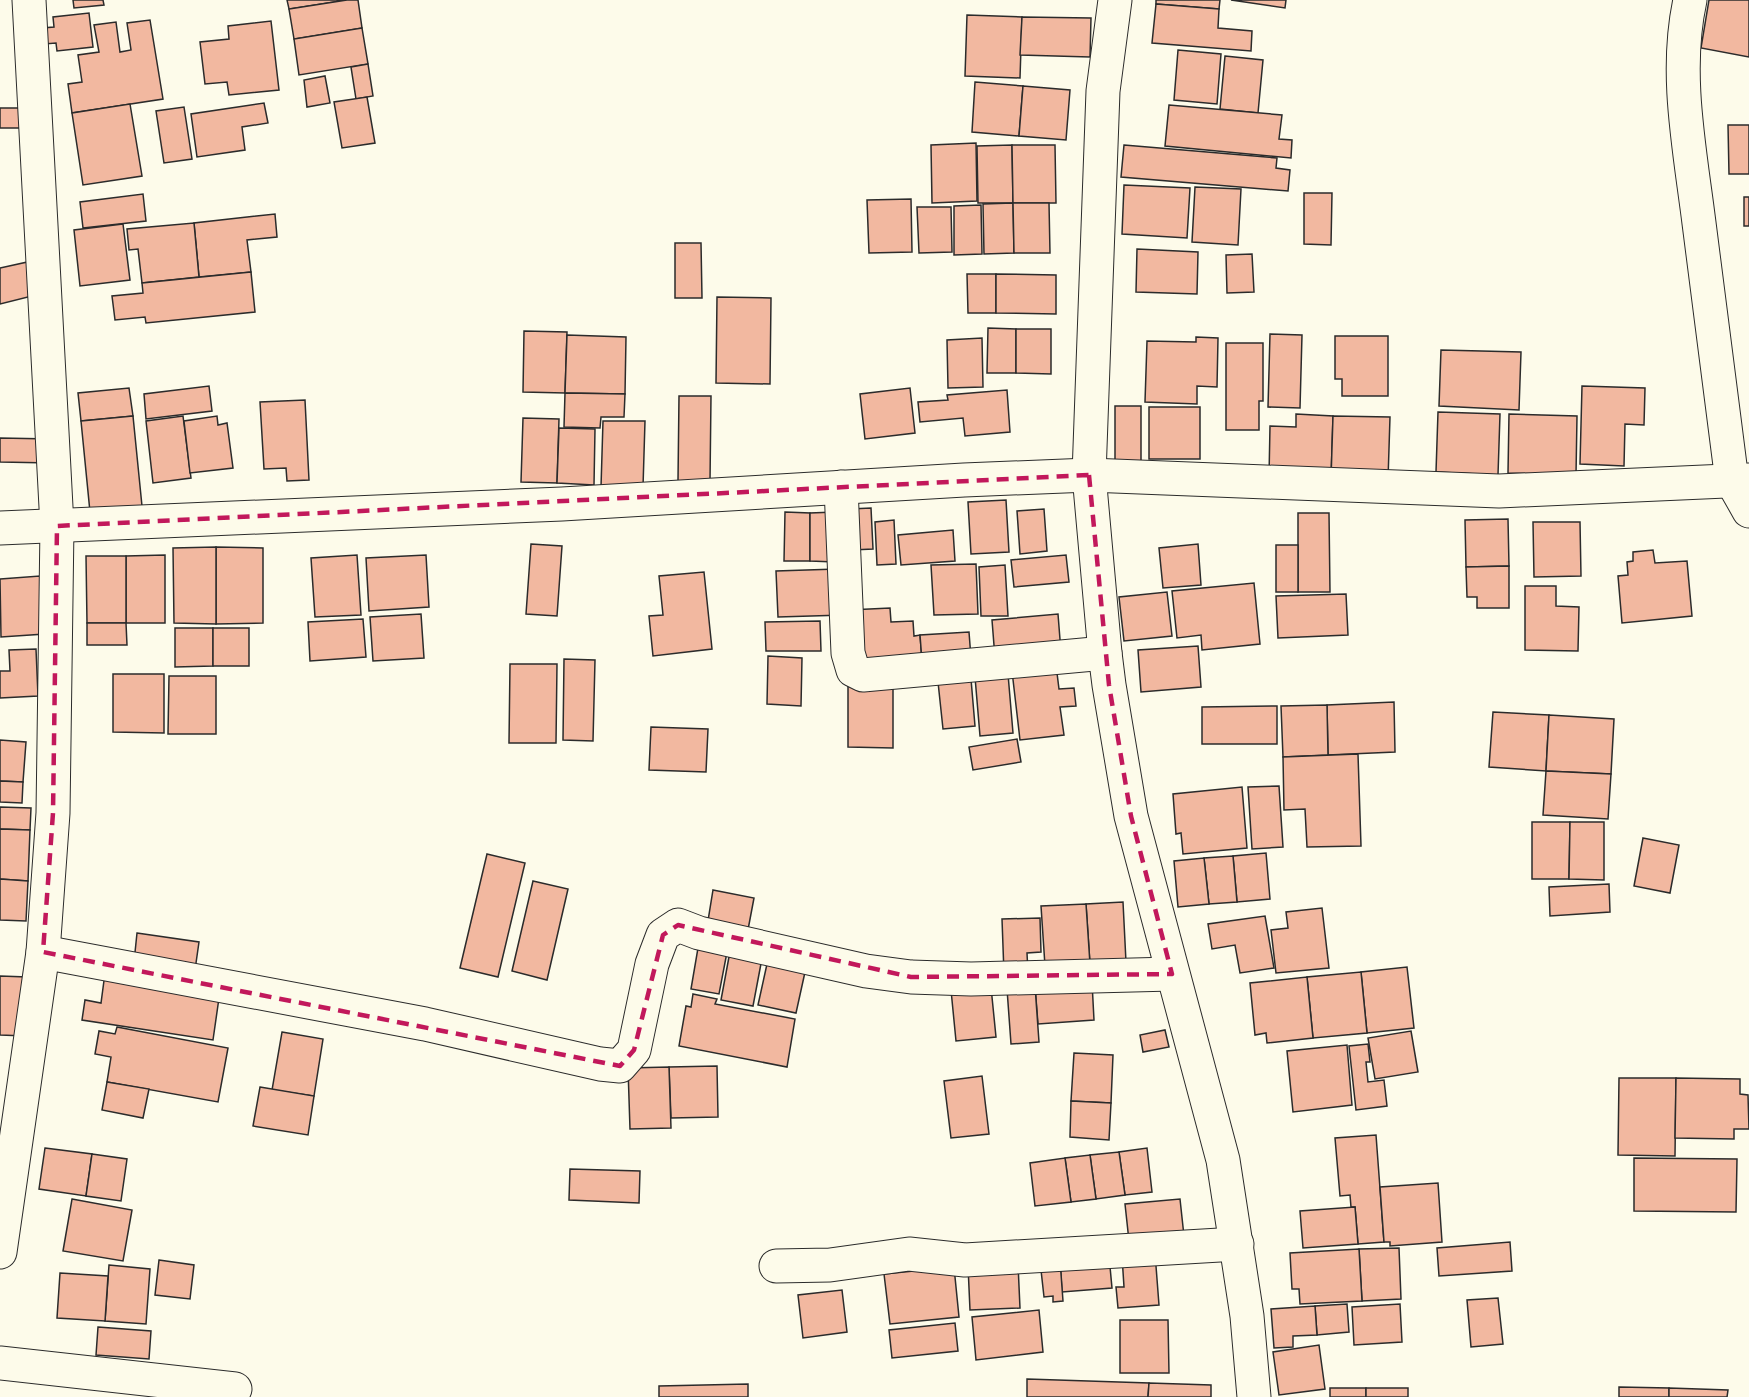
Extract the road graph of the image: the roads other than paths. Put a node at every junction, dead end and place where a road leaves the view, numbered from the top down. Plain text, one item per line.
1 (29, 0) edge
2 (1115, 0) edge
3 (1690, 0) edge
4 (1089, 475) junction
5 (1741, 481) edge
6 (841, 487) junction
7 (1749, 511) edge
8 (57, 526) junction
9 (0, 528) edge
10 (1105, 653) junction
11 (43, 952) junction
12 (1172, 975) junction
13 (1237, 1244) junction
14 (0, 1252) edge
15 (777, 1266) dead end
16 (0, 1363) edge
17 (235, 1389) dead end
18 (1254, 1397) edge

1 - 8 street
2 - 4 street
3 - 5 street
4 - 5 street
4 - 6 street
4 - 10 street
5 - 7 street
6 - 8 street
6 - 10 street
8 - 9 street
8 - 11 street
10 - 12 street
11 - 12 street
11 - 14 street
12 - 13 street
13 - 15 street
13 - 18 street
16 - 17 street

